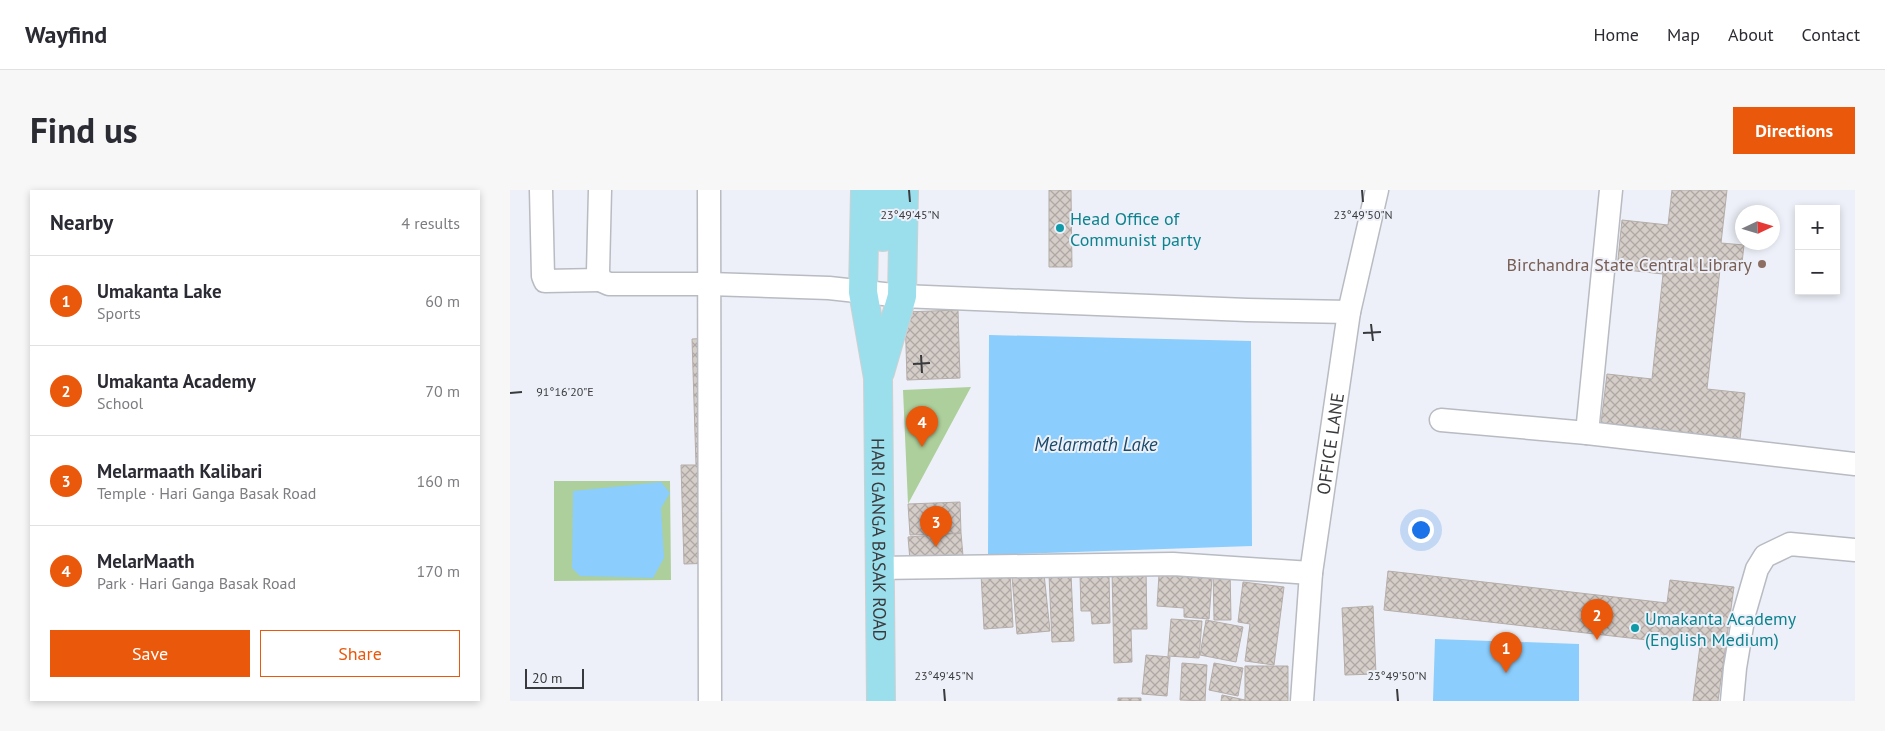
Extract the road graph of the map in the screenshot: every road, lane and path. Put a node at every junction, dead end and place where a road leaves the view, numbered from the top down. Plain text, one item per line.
1 (541, 190) edge
2 (600, 190) edge
3 (709, 190) edge
4 (865, 190) edge
5 (884, 190) edge
6 (904, 190) edge
7 (1377, 190) edge
8 (1610, 190) edge
9 (600, 280) junction
10 (709, 284) junction
11 (882, 294) junction
12 (1349, 312) junction
13 (1441, 420) dead end
14 (1587, 433) junction
15 (1855, 464) edge
16 (1855, 550) edge
17 (878, 568) junction
18 (1310, 573) junction
19 (710, 701) edge
20 (881, 701) edge
21 (1302, 701) edge
22 (1732, 701) edge

1 - 9 street
2 - 9 street
3 - 10 street
4 - 11 main road
5 - 11 main road
6 - 11 main road
7 - 12 street, OFFICE LANE
8 - 14 street
9 - 10 street
10 - 11 street
10 - 19 street
11 - 12 street
11 - 17 main road, HARI GANGA BASAK ROAD
12 - 18 street, OFFICE LANE
13 - 14 street
14 - 15 street
16 - 22 street
17 - 18 street
17 - 20 main road, HARI GANGA BASAK ROAD
18 - 21 street, OFFICE LANE

